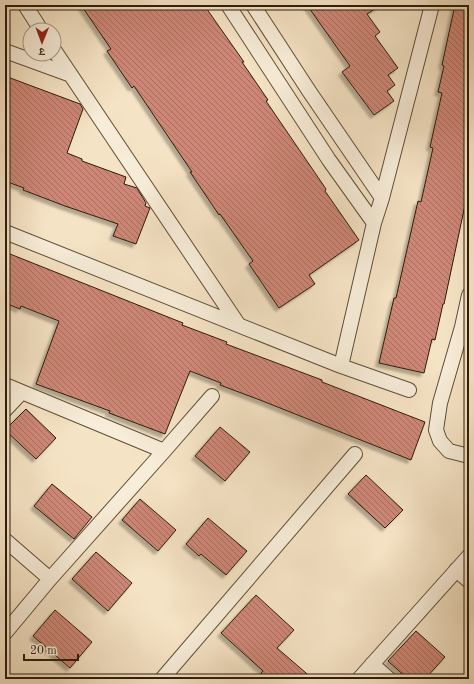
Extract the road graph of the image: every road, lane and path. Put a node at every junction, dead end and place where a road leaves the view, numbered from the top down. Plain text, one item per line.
1 (25, 5) edge
2 (228, 5) edge
3 (253, 5) edge
4 (432, 5) edge
5 (36, 22) edge
6 (5, 51) edge
7 (62, 62) edge
8 (71, 75) junction
9 (382, 198) junction
10 (374, 223) junction
11 (5, 232) edge
12 (469, 295) edge
13 (238, 324) junction
14 (341, 366) junction
15 (5, 385) edge
16 (409, 390) dead end
17 (22, 392) junction
18 (212, 396) dead end
19 (5, 410) edge
20 (164, 451) junction
21 (355, 454) dead end
22 (469, 456) edge
23 (5, 540) edge
24 (469, 556) edge
25 (456, 570) junction
26 (50, 579) junction
27 (469, 581) edge
28 (5, 633) edge
29 (372, 664) junction
30 (162, 679) edge
31 (359, 679) edge
32 (389, 679) edge

1 - 5 street
2 - 10 street
3 - 9 street
4 - 9 street
6 - 8 street
7 - 8 street
8 - 13 street
9 - 10 street
10 - 14 street
11 - 13 street
12 - 22 street
13 - 14 street
14 - 16 street
15 - 17 street
17 - 19 street
17 - 20 street
18 - 20 street
20 - 26 street
21 - 30 street
23 - 26 street
24 - 25 street
25 - 27 street
25 - 29 street
26 - 28 street
29 - 31 street
29 - 32 street

